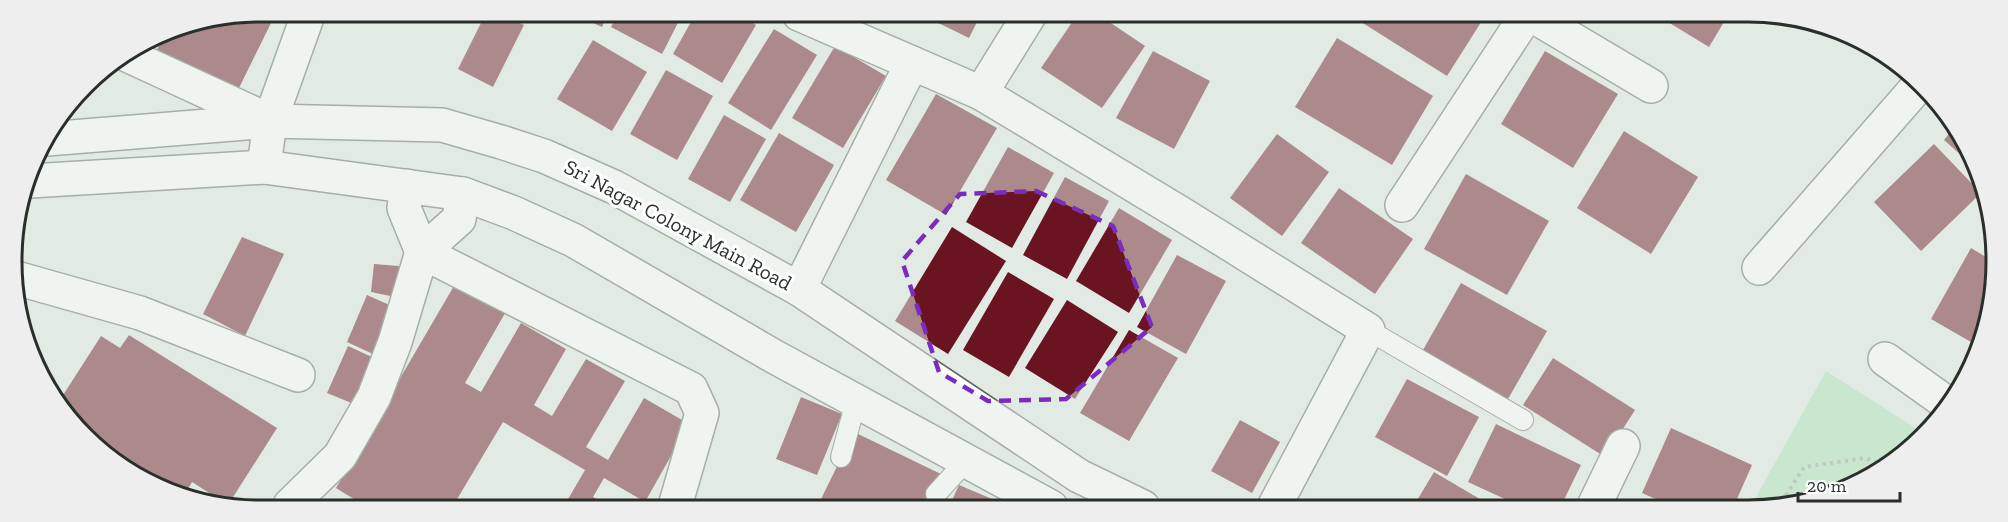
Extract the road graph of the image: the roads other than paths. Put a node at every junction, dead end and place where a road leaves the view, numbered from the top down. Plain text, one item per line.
1 (305, 22) edge
2 (817, 22) edge
3 (1025, 22) edge
4 (1522, 22) edge
5 (1543, 22) edge
6 (135, 59) edge
7 (912, 63) junction
8 (1651, 86) dead end
9 (1914, 90) edge
10 (981, 93) junction
11 (270, 121) junction
12 (56, 138) edge
13 (264, 167) junction
14 (36, 181) edge
15 (407, 186) junction
16 (463, 194) junction
17 (1402, 205) dead end
18 (422, 252) junction
19 (1759, 268) dead end
20 (23, 280) edge
21 (799, 289) junction
22 (1368, 330) junction
23 (1885, 359) dead end
24 (298, 375) dead end
25 (1941, 399) edge
26 (856, 401) junction
27 (1523, 420) dead end
28 (1623, 446) dead end
29 (841, 457) dead end
30 (966, 461) junction
31 (936, 494) dead end
32 (295, 500) edge
33 (677, 500) edge
34 (1038, 500) edge
35 (1129, 500) edge
36 (1278, 500) edge
37 (1597, 500) edge

1 - 11 street
2 - 7 street
3 - 10 street
4 - 17 street
5 - 8 street
6 - 11 street
7 - 10 street
7 - 21 street
9 - 19 street
10 - 22 street
11 - 12 street, Sri Nagar Colony Main Road
11 - 13 street
11 - 21 street, Sri Nagar Colony Main Road
13 - 14 street
13 - 15 street
15 - 16 street
15 - 18 street
16 - 18 street
16 - 26 street
18 - 32 street
18 - 33 street
20 - 24 street
21 - 35 street, Sri Nagar Colony Main Road
22 - 27 lane
22 - 36 street
23 - 25 street
26 - 29 lane
26 - 30 street
28 - 37 street
30 - 31 lane
30 - 34 street

